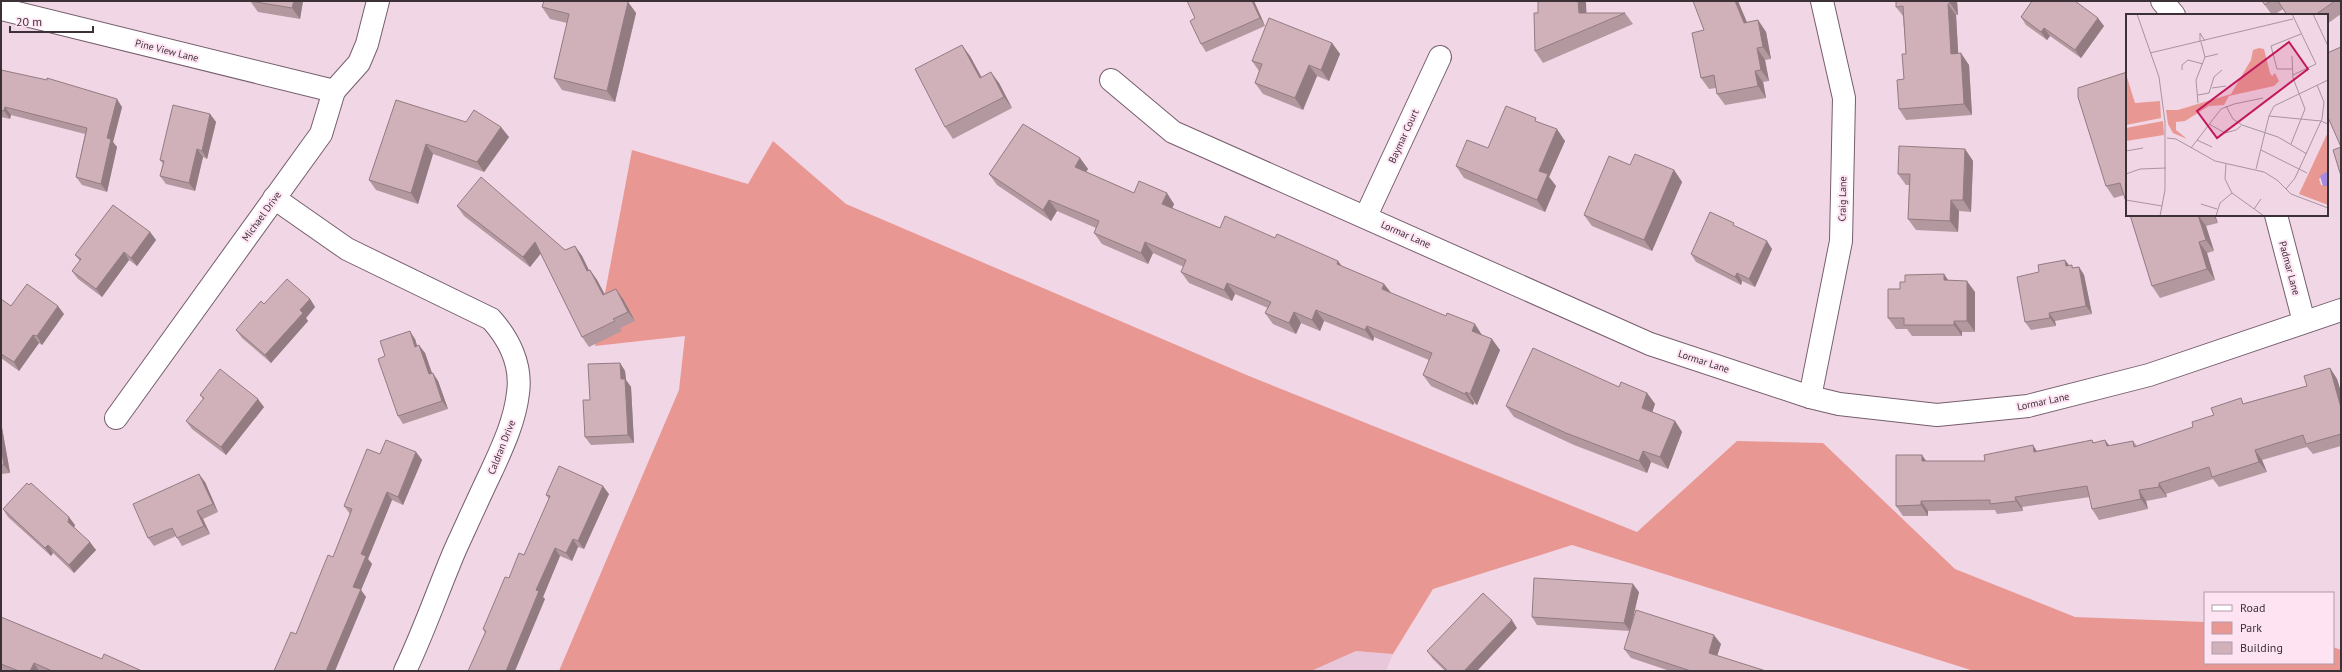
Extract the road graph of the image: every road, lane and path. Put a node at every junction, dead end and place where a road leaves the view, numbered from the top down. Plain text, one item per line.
1 (378, 1) edge
2 (1822, 1) edge
3 (2162, 1) edge
4 (1, 9) edge
5 (2173, 14) edge
6 (1440, 57) dead end
7 (1111, 80) dead end
8 (334, 91) junction
9 (274, 198) junction
10 (1366, 216) junction
11 (2276, 216) edge
12 (2341, 310) edge
13 (2304, 322) junction
14 (1810, 396) junction
15 (116, 418) dead end
16 (406, 671) edge

1 - 8 street, Michael Drive
2 - 14 street, Craig Lane
3 - 5 street
4 - 8 street, Pine View Lane
6 - 10 street, Baymar Court
7 - 10 street, Lormar Lane
8 - 9 street, Michael Drive
9 - 15 street, Michael Drive
9 - 16 street, Caldran Drive
10 - 14 street, Lormar Lane
11 - 13 street, Padmar Lane
12 - 13 street, Lormar Lane
13 - 14 street, Lormar Lane

